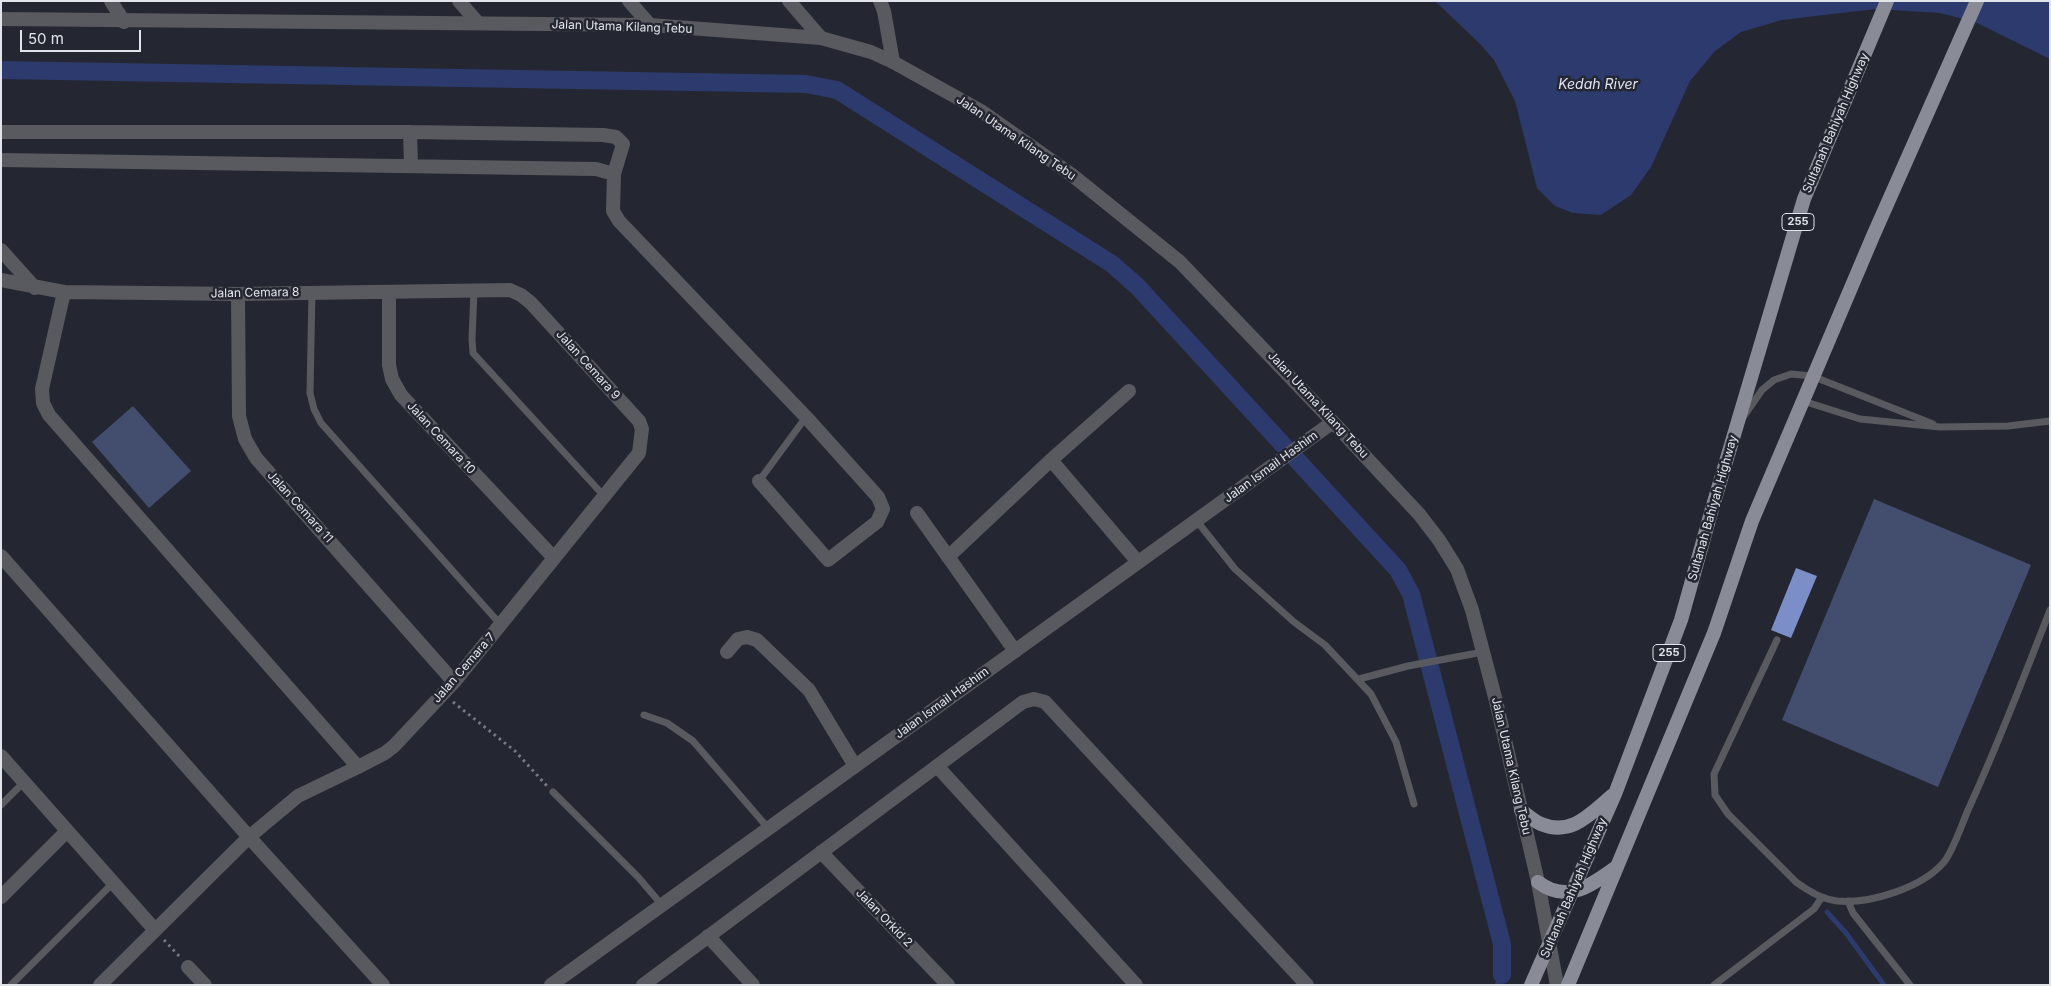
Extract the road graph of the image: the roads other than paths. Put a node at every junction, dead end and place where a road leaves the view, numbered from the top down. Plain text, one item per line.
1 (111, 1) edge
2 (459, 1) edge
3 (629, 1) edge
4 (789, 1) edge
5 (880, 1) edge
6 (1887, 1) edge
7 (1976, 1) edge
8 (1, 19) edge
9 (124, 22) junction
10 (478, 23) junction
11 (650, 25) junction
12 (821, 38) junction
13 (893, 62) junction
14 (1, 132) edge
15 (410, 132) junction
16 (1, 160) edge
17 (411, 166) junction
18 (614, 174) junction
19 (1, 250) edge
20 (1, 280) edge
21 (35, 288) junction
22 (510, 290) joint
23 (474, 291) junction
24 (64, 292) junction
25 (312, 292) junction
26 (390, 293) junction
27 (238, 294) junction
28 (1812, 376) junction
29 (1129, 391) dead end
30 (1803, 400) junction
31 (806, 417) junction
32 (2050, 421) edge
33 (1333, 422) junction
34 (1737, 426) junction
35 (1940, 427) junction
36 (639, 453) joint
37 (1051, 460) junction
38 (759, 481) joint
39 (604, 496) junction
40 (916, 513) dead end
41 (1196, 520) junction
42 (1, 556) edge
43 (948, 557) junction
44 (554, 558) junction
45 (1138, 562) junction
46 (2050, 610) edge
47 (501, 625) junction
48 (1777, 640) dead end
49 (1015, 651) junction
50 (726, 652) dead end
51 (1483, 652) junction
52 (1359, 679) junction
53 (454, 682) junction
54 (644, 715) dead end
55 (1, 756) edge
56 (855, 766) junction
57 (937, 766) junction
58 (358, 767) junction
59 (24, 782) junction
60 (552, 792) road end
61 (1615, 794) junction
62 (1414, 804) dead end
63 (1, 805) edge
64 (1521, 810) junction
65 (768, 828) junction
66 (67, 831) junction
67 (249, 837) junction
68 (821, 852) junction
69 (1616, 867) junction
70 (1538, 882) junction
71 (113, 883) junction
72 (1571, 893) junction
73 (1, 897) edge
74 (1822, 897) junction
75 (1848, 901) junction
76 (662, 905) junction
77 (155, 930) junction
78 (708, 936) junction
79 (1549, 948) junction
80 (188, 967) road end
81 (202, 984) edge
82 (11, 985) edge
83 (100, 985) edge
84 (383, 985) edge
85 (551, 985) edge
86 (643, 985) edge
87 (753, 985) edge
88 (948, 985) edge
89 (1136, 985) edge
90 (1307, 985) edge
91 (1531, 985) edge
92 (1557, 985) edge
93 (1568, 985) edge
94 (1714, 985) edge
95 (1910, 985) edge

1 - 9 street
2 - 10 street
3 - 11 street
4 - 12 street
5 - 13 street
6 - 34 main road, Sultanah Bahiyah Highway / 255
7 - 28 main road, 255
8 - 9 street, Jalan Utama Kilang Tebu
9 - 10 street, Jalan Utama Kilang Tebu
10 - 11 street, Jalan Utama Kilang Tebu
11 - 12 street, Jalan Utama Kilang Tebu
12 - 13 street, Jalan Utama Kilang Tebu
13 - 33 street, Jalan Utama Kilang Tebu
14 - 15 street
15 - 17 street
15 - 18 street
16 - 17 street
17 - 18 street
18 - 31 street
19 - 21 street
20 - 21 street, Jalan Cemara 8
21 - 24 street, Jalan Cemara 8
22 - 23 street, Jalan Cemara 8
22 - 36 street, Jalan Cemara 9
23 - 26 street, Jalan Cemara 8
23 - 39 lane
24 - 27 street, Jalan Cemara 8
24 - 58 street
25 - 26 street, Jalan Cemara 8
25 - 27 street, Jalan Cemara 8
25 - 47 lane
26 - 44 street, Jalan Cemara 10
27 - 53 street, Jalan Cemara 11
28 - 30 main road, 255
28 - 34 lane
28 - 35 lane
29 - 37 street
30 - 35 lane
30 - 69 main road, 255
31 - 38 lane
31 - 38 street
32 - 35 lane
33 - 41 street, Jalan Ismail Hashim
33 - 51 street, Jalan Utama Kilang Tebu
34 - 61 main road, Sultanah Bahiyah Highway / 255
36 - 39 street, Jalan Cemara 7
37 - 43 street
37 - 45 street
39 - 44 street, Jalan Cemara 7
40 - 43 street
41 - 45 street, Jalan Ismail Hashim
41 - 52 lane
42 - 67 street
43 - 49 street
44 - 47 street, Jalan Cemara 7
45 - 49 street, Jalan Ismail Hashim
46 - 75 lane
47 - 53 street, Jalan Cemara 7
48 - 74 lane
49 - 56 street, Jalan Ismail Hashim
50 - 56 street
51 - 52 lane
51 - 64 street, Jalan Utama Kilang Tebu
52 - 62 lane
53 - 58 street, Jalan Cemara 7
54 - 65 lane
55 - 59 street
56 - 65 street, Jalan Ismail Hashim
57 - 68 street
57 - 89 street
57 - 90 street
58 - 67 street, Jalan Cemara 7
59 - 63 lane
59 - 66 street
60 - 76 lane
61 - 64 main road
61 - 72 main road, Sultanah Bahiyah Highway / 255
64 - 70 street, Jalan Utama Kilang Tebu
65 - 76 street, Jalan Ismail Hashim
66 - 71 street
66 - 73 street
67 - 77 street, Jalan Cemara 7
67 - 84 street
68 - 78 street
68 - 88 street, Jalan Orkid 2
69 - 72 main road
69 - 93 main road, 255
70 - 72 main road
70 - 79 street, Jalan Utama Kilang Tebu
71 - 77 street
71 - 82 lane
72 - 79 main road, Sultanah Bahiyah Highway / 255
74 - 75 lane
74 - 94 lane
75 - 95 lane
76 - 85 street, Jalan Ismail Hashim
77 - 83 street, Jalan Cemara 7
78 - 86 street
78 - 87 street
79 - 91 main road, Sultanah Bahiyah Highway / 255
79 - 92 street, Jalan Utama Kilang Tebu
80 - 81 street

